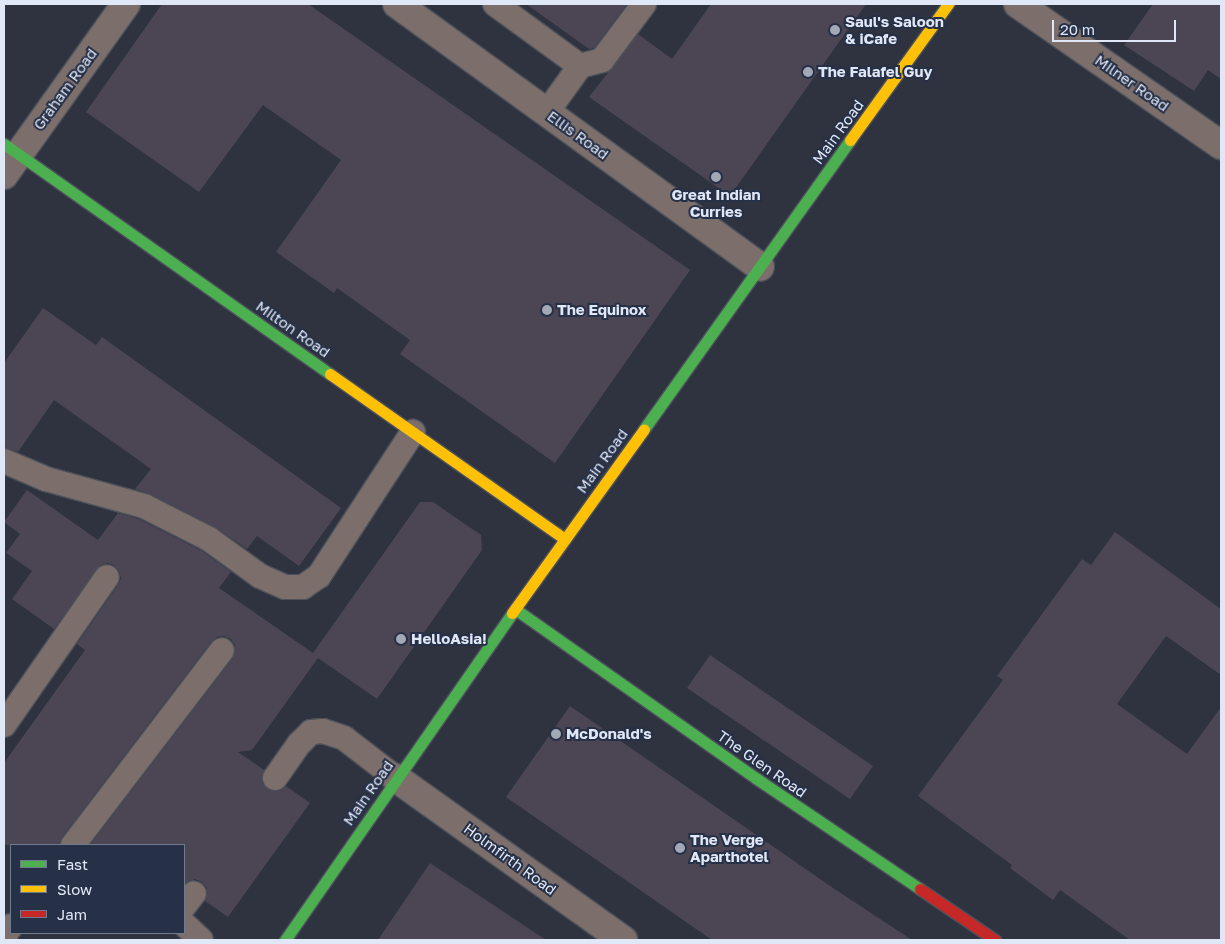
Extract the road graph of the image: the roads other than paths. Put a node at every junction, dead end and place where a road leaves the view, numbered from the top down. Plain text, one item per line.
1 (126, 4) edge
2 (397, 4) edge
3 (495, 4) edge
4 (644, 4) edge
5 (948, 4) edge
6 (1018, 4) edge
7 (580, 66) junction
8 (546, 112) junction
9 (1221, 145) edge
10 (9, 157) edge
11 (760, 267) junction
12 (413, 432) junction
13 (4, 461) edge
14 (565, 539) junction
15 (107, 577) dead end
16 (515, 609) junction
17 (222, 650) dead end
18 (4, 725) edge
19 (275, 778) dead end
20 (396, 778) junction
21 (74, 844) edge
22 (185, 925) edge
23 (201, 940) edge
24 (285, 940) edge
25 (623, 940) edge
26 (995, 940) edge

1 - 10 street, Graham Road
2 - 8 street, Ellis Road
3 - 7 lane
4 - 7 lane
5 - 11 street, Main Road
6 - 9 street, Milner Road
7 - 8 lane
8 - 11 street, Ellis Road
10 - 12 street, Milton Road
11 - 14 street, Main Road
12 - 13 lane
12 - 14 street, Milton Road
14 - 16 street, Main Road
15 - 18 lane
16 - 20 street, Main Road
16 - 26 street, The Glen Road
17 - 21 lane
19 - 20 lane
20 - 24 street, Main Road
20 - 25 street, Holmfirth Road
22 - 23 lane

